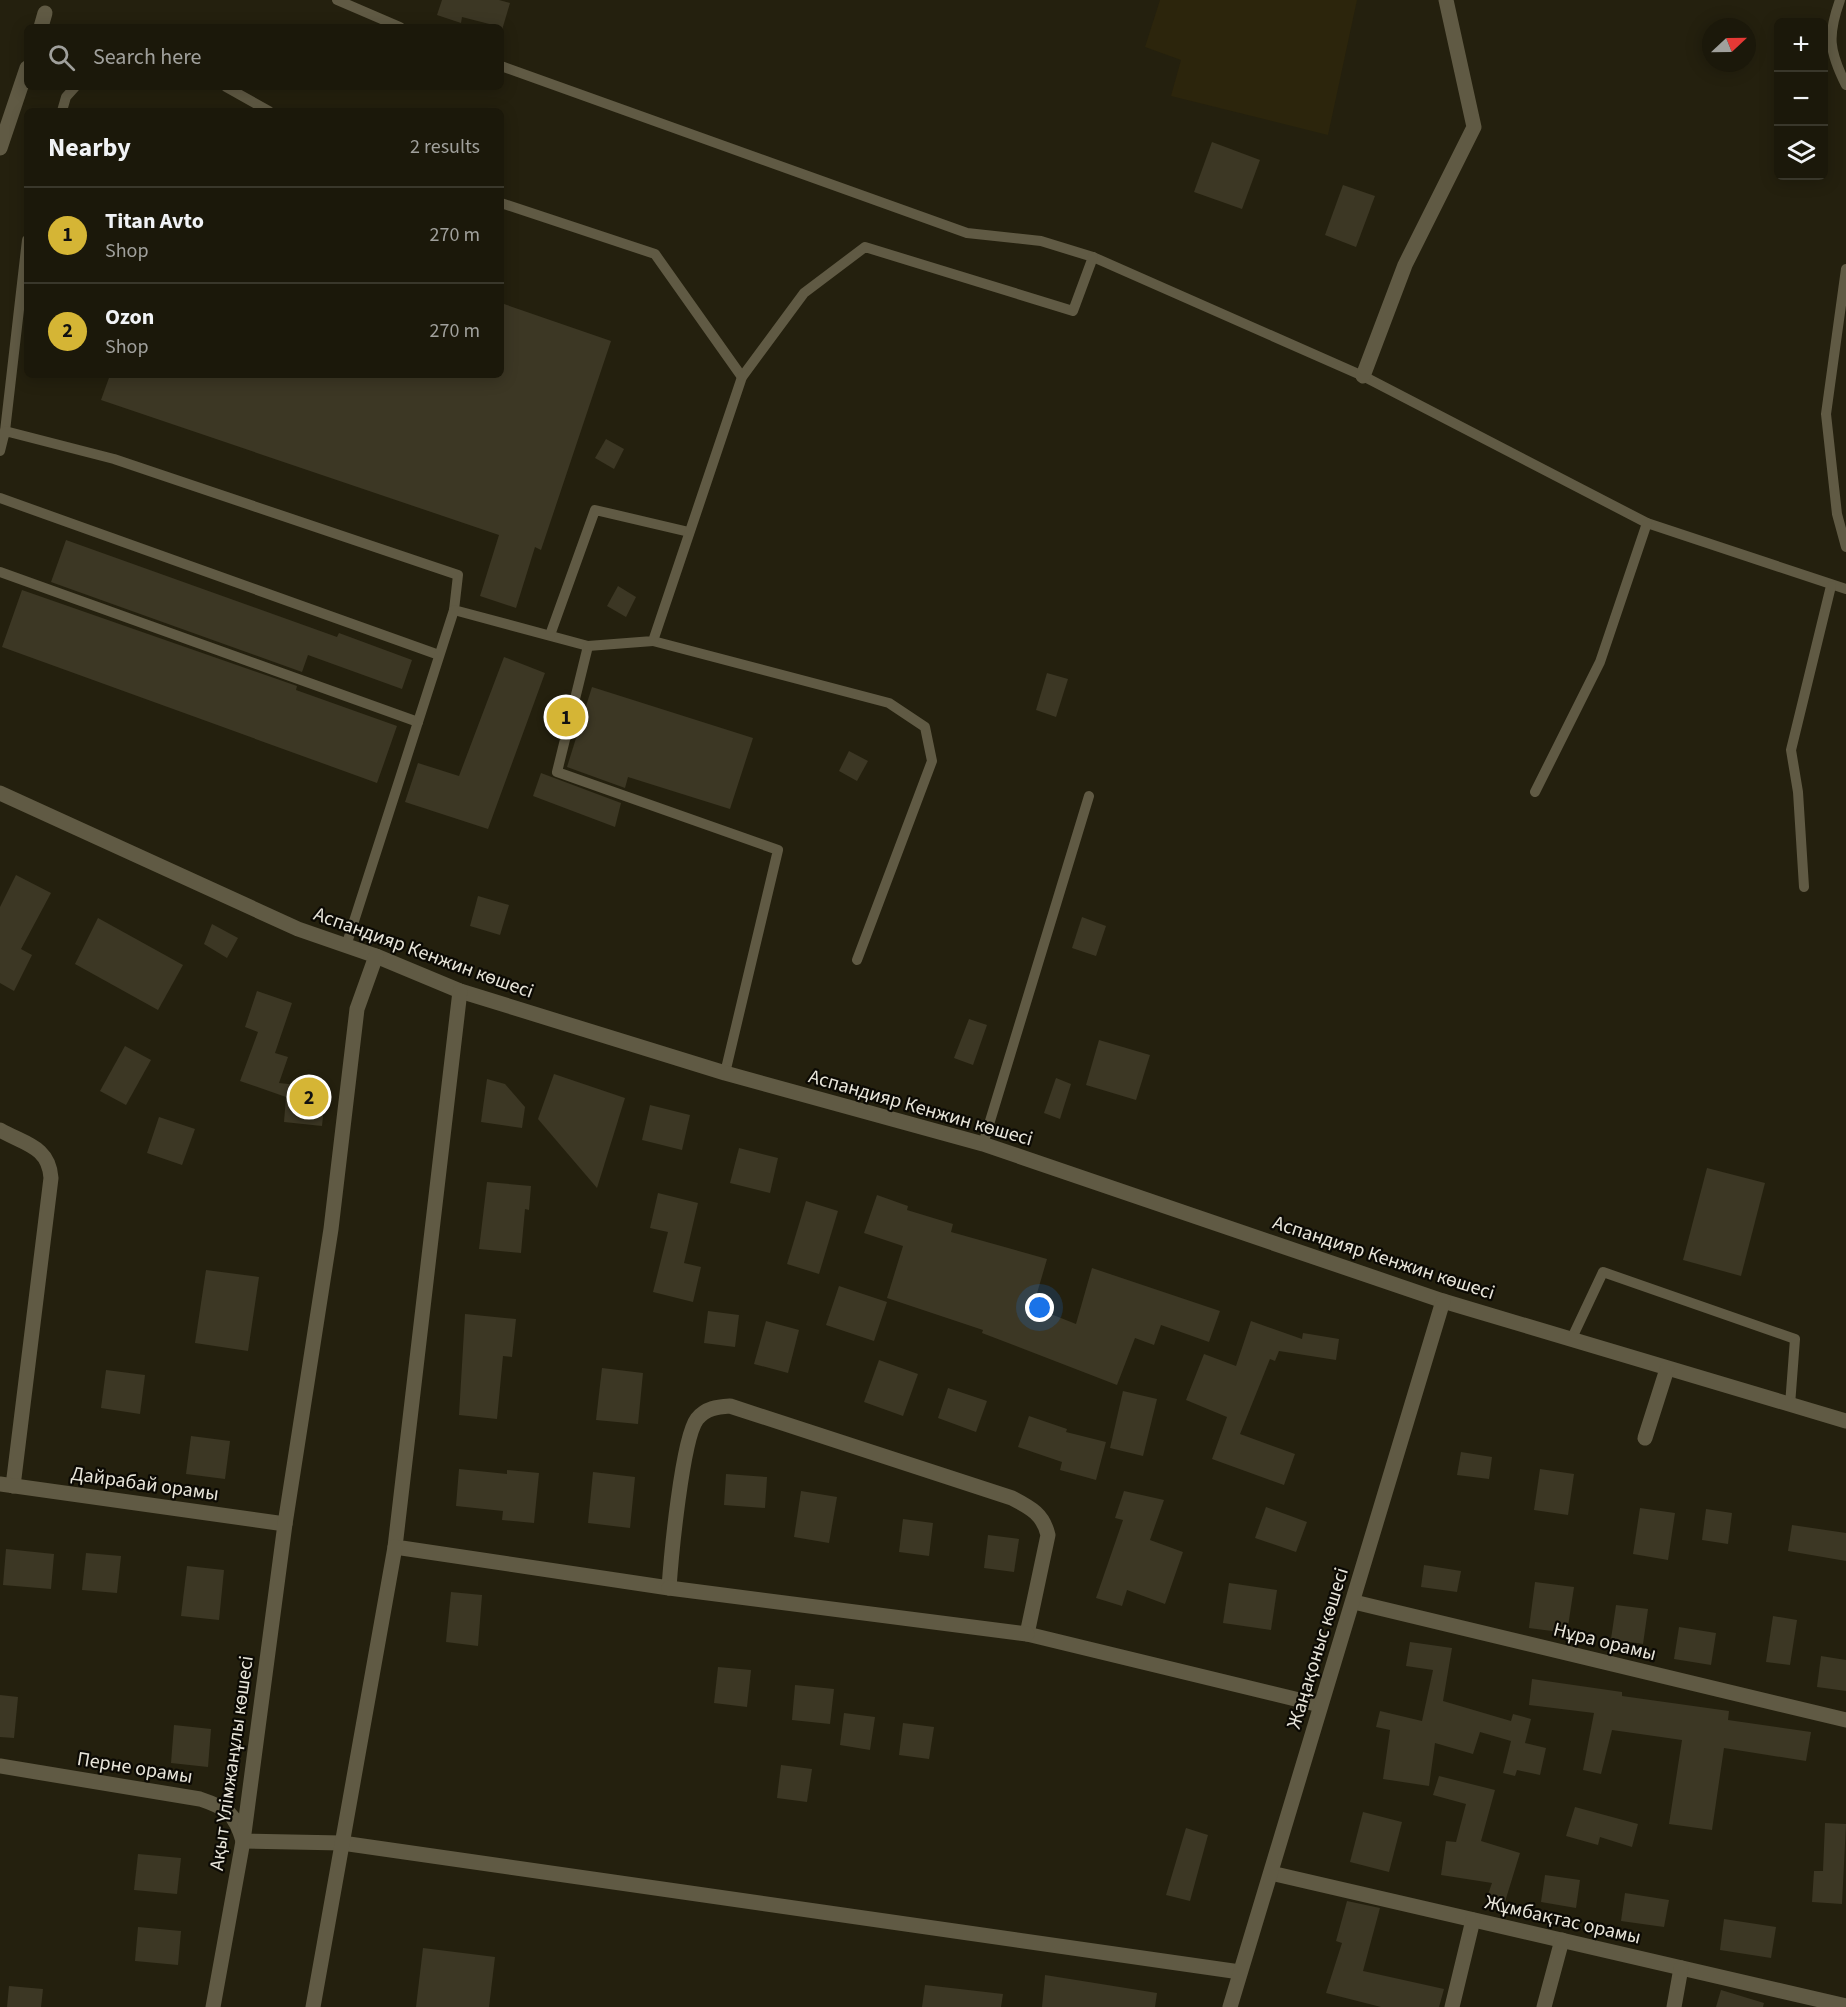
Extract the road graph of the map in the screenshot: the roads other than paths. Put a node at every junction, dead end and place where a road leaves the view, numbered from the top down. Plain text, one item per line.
1 (337, 0) edge
2 (1446, 0) edge
3 (1840, 0) edge
4 (393, 24) edge
5 (504, 67) edge
6 (24, 77) edge
7 (1846, 85) edge
8 (72, 90) edge
9 (231, 90) edge
10 (63, 108) edge
11 (264, 108) edge
12 (0, 148) edge
13 (504, 204) edge
14 (1093, 257) junction
15 (24, 266) edge
16 (1846, 269) edge
17 (1363, 376) junction
18 (742, 377) junction
19 (5, 431) junction
20 (0, 451) edge
21 (0, 498) edge
22 (1647, 523) junction
23 (689, 532) junction
24 (1846, 547) edge
25 (0, 572) edge
26 (1831, 585) junction
27 (1846, 589) edge
28 (454, 610) junction
29 (549, 635) junction
30 (653, 641) junction
31 (588, 646) junction
32 (440, 655) junction
33 (418, 722) junction
34 (1535, 792) dead end
35 (0, 793) edge
36 (1089, 796) dead end
37 (1804, 887) dead end
38 (346, 946) junction
39 (376, 956) junction
40 (857, 960) dead end
41 (460, 991) junction
42 (725, 1073) junction
43 (0, 1130) edge
44 (983, 1144) junction
45 (1443, 1301) junction
46 (1571, 1340) junction
47 (1667, 1369) junction
48 (1790, 1405) junction
49 (1846, 1421) edge
50 (1644, 1438) dead end
51 (6, 1485) edge
52 (285, 1524) junction
53 (394, 1547) junction
54 (669, 1588) junction
55 (1354, 1602) junction
56 (1028, 1634) junction
57 (1320, 1705) junction
58 (1846, 1720) edge
59 (0, 1767) edge
60 (243, 1841) junction
61 (342, 1843) junction
62 (1271, 1873) junction
63 (1473, 1920) junction
64 (1562, 1940) junction
65 (1681, 1968) junction
66 (1240, 1972) junction
67 (1846, 2006) edge
68 (213, 2007) edge
69 (314, 2007) edge
70 (1230, 2007) edge
71 (1452, 2007) edge
72 (1544, 2007) edge
73 (1674, 2007) edge

1 - 4 lane
2 - 17 street
3 - 7 lane
5 - 14 lane
6 - 12 street
8 - 10 lane
9 - 11 lane
13 - 18 lane
14 - 17 lane
14 - 18 lane
15 - 19 lane
16 - 24 lane
17 - 22 lane
18 - 23 lane
19 - 20 lane
19 - 28 lane
21 - 32 lane
22 - 26 lane
22 - 34 lane
23 - 29 lane
23 - 30 lane
25 - 33 lane
26 - 27 lane
26 - 37 lane
28 - 29 lane
28 - 32 lane
29 - 31 lane
30 - 31 lane
30 - 40 lane
31 - 42 lane
32 - 33 lane
33 - 38 lane
35 - 38 street, Аспандияр Кенжин көшесі
36 - 44 lane
38 - 39 street, Аспандияр Кенжин көшесі
39 - 41 street, Аспандияр Кенжин көшесі
39 - 52 street, Ақыт Үлімжанұлы көшесі
41 - 42 street, Аспандияр Кенжин көшесі
41 - 53 street
42 - 44 street, Аспандияр Кенжин көшесі
43 - 51 street
44 - 45 street, Аспандияр Кенжин көшесі
45 - 46 street, Аспандияр Кенжин көшесі
45 - 55 street, Жаңақоныс көшесі
46 - 47 street, Аспандияр Кенжин көшесі
46 - 48 lane
47 - 48 street, Аспандияр Кенжин көшесі
47 - 50 street
48 - 49 street, Аспандияр Кенжин көшесі
51 - 52 street, Дайрабай орамы
52 - 60 street, Ақыт Үлімжанұлы көшесі
53 - 54 street
53 - 61 street
54 - 56 street
54 - 56 street
55 - 57 street, Жаңақоныс көшесі
55 - 58 street, Нұра орамы
56 - 57 street
57 - 62 street, Жаңақоныс көшесі
59 - 60 street, Перне орамы
60 - 61 street
60 - 68 street, Ақыт Үлімжанұлы көшесі
61 - 66 street
61 - 69 street
62 - 63 street, Жұмбақтас орамы
62 - 66 street, Жаңақоныс көшесі
63 - 64 street, Жұмбақтас орамы
63 - 71 street
64 - 65 street, Жұмбақтас орамы
64 - 72 street
65 - 67 street, Жұмбақтас орамы
65 - 73 street
66 - 70 street, Жаңақоныс көшесі

